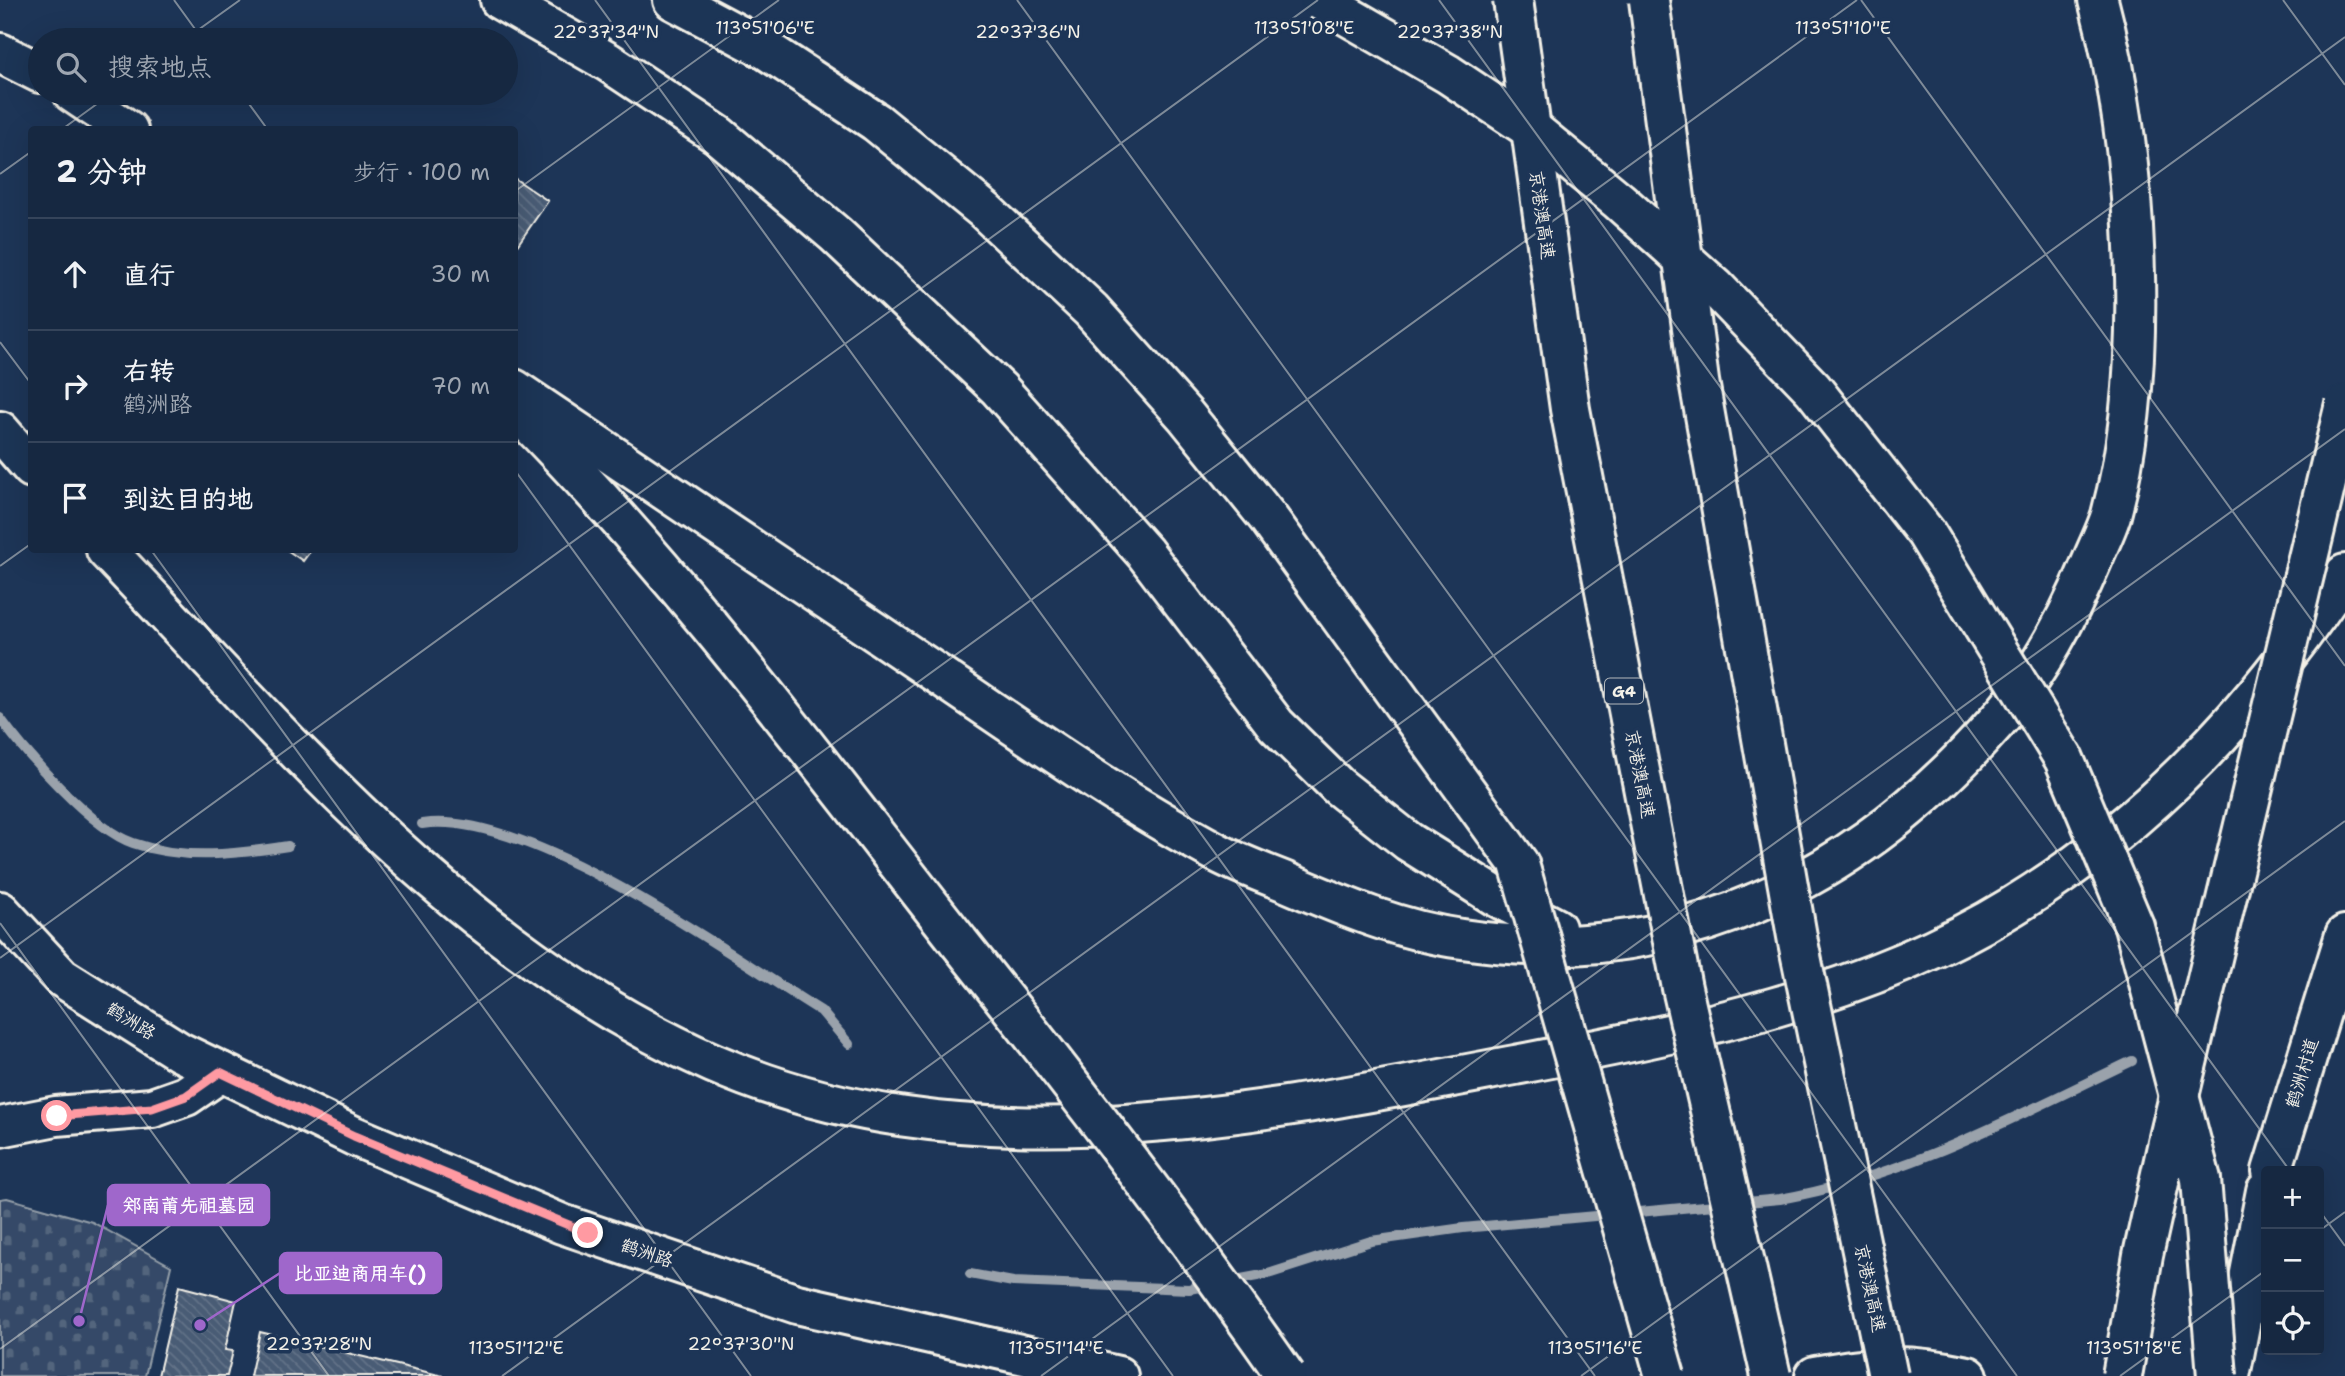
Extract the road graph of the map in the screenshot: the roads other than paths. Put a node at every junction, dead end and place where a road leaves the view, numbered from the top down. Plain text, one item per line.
1 (500, 0) edge
2 (673, 0) edge
3 (1320, 0) edge
4 (1513, 0) edge
5 (1649, 0) edge
6 (2098, 0) edge
7 (0, 53) edge
8 (28, 67) edge
9 (91, 105) edge
10 (122, 126) edge
11 (518, 392) edge
12 (2345, 404) edge
13 (518, 412) edge
14 (0, 431) edge
15 (28, 463) edge
16 (109, 553) edge
17 (2345, 574) edge
18 (0, 911) edge
19 (2345, 935) edge
20 (1586, 943) junction
21 (220, 1072) junction
22 (0, 1127) edge
23 (2274, 1166) edge
24 (2261, 1217) edge
25 (1118, 1376) edge
26 (1286, 1376) edge
27 (1665, 1376) edge
28 (1771, 1376) edge
29 (1815, 1376) edge
30 (1888, 1376) edge
31 (1968, 1376) edge
32 (2122, 1376) edge
33 (2217, 1376) edge
34 (2230, 1376) edge

1 - 20 main road
2 - 27 main road, bridge
3 - 33 main road, bridge
4 - 28 main road, 京港澳高速 / G4, bridge
5 - 30 main road, 京港澳高速, bridge
6 - 20 main road
7 - 8 main road
9 - 10 main road
11 - 20 main road
12 - 32 main road, bridge
13 - 26 main road, bridge
14 - 15 main road
16 - 17 main road
18 - 21 main road, 鹤洲路
19 - 23 main road, 鹤洲村道
21 - 22 main road
21 - 25 main road, 鹤洲路
24 - 34 main road
29 - 31 main road

